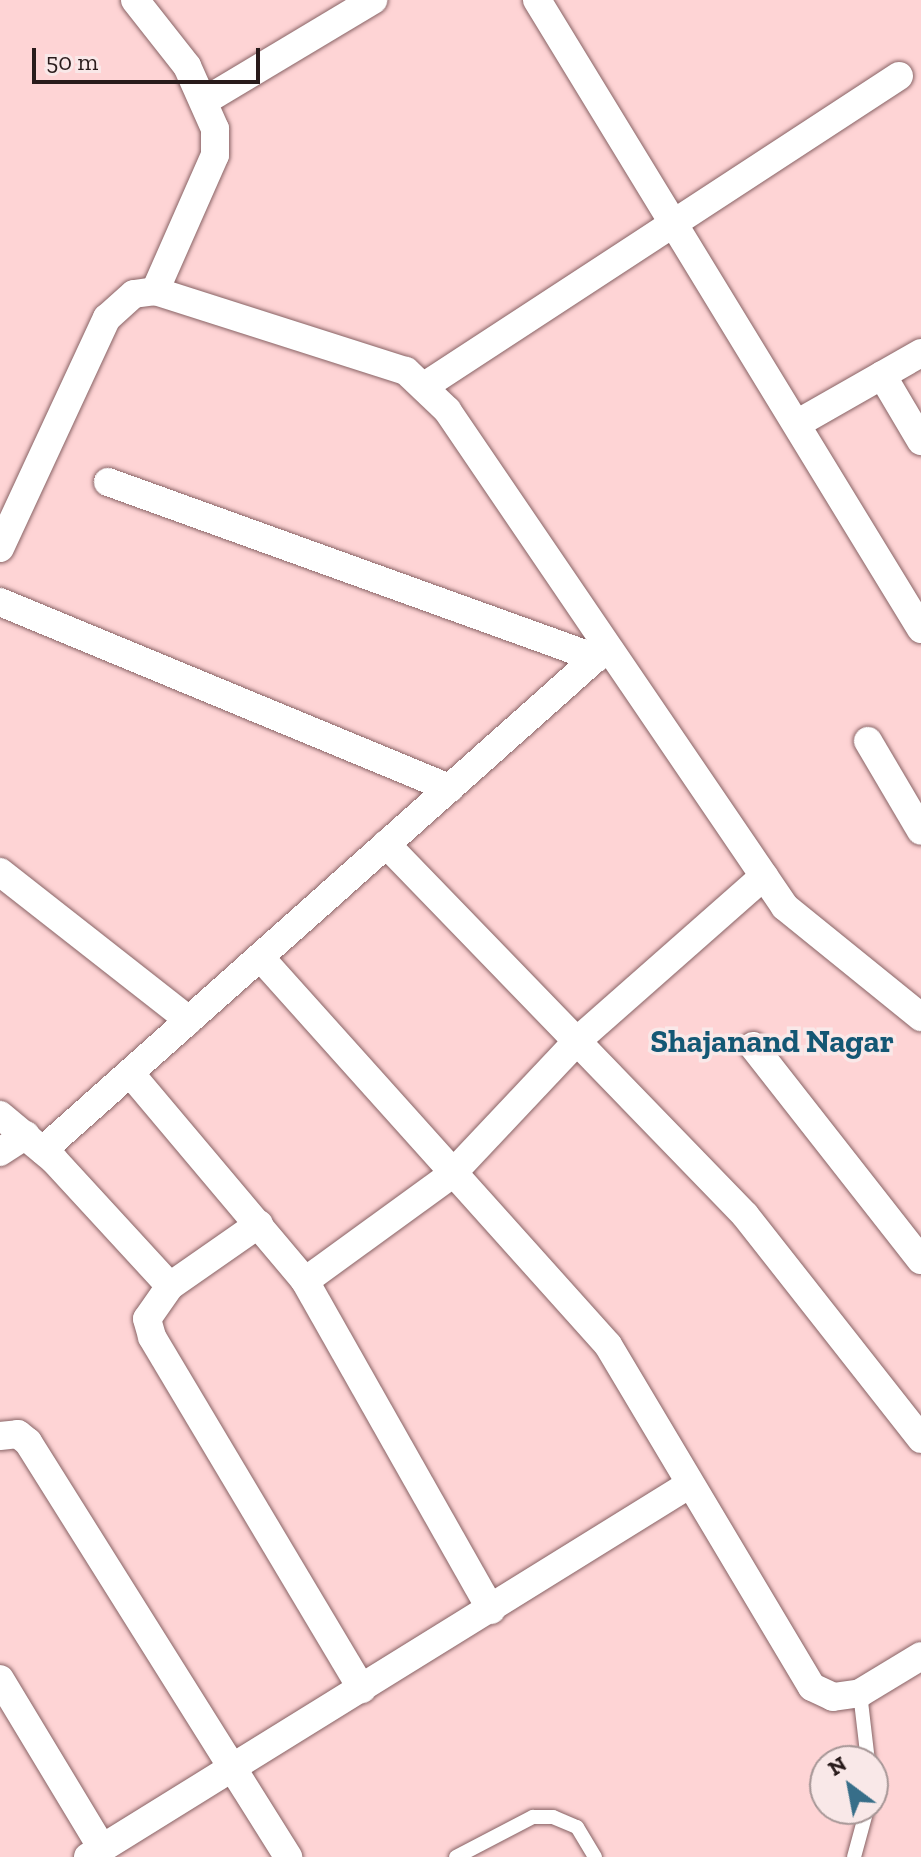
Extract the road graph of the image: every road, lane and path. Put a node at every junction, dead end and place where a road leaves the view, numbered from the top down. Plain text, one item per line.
1 (135, 0) edge
2 (373, 0) edge
3 (537, 0) edge
4 (899, 76) dead end
5 (206, 100) junction
6 (673, 224) junction
7 (155, 291) junction
8 (921, 353) edge
9 (882, 375) junction
10 (426, 385) junction
11 (800, 422) junction
12 (921, 441) edge
13 (108, 482) dead end
14 (0, 548) edge
15 (0, 602) edge
16 (921, 629) edge
17 (602, 652) junction
18 (868, 741) dead end
19 (450, 788) junction
20 (921, 831) edge
21 (386, 844) junction
22 (0, 872) edge
23 (764, 876) junction
24 (260, 957) junction
25 (921, 1017) edge
26 (189, 1020) junction
27 (578, 1040) junction
28 (753, 1046) dead end
29 (130, 1073) junction
30 (0, 1115) edge
31 (35, 1142) junction
32 (0, 1152) edge
33 (451, 1175) junction
34 (259, 1224) junction
35 (921, 1260) edge
36 (305, 1281) junction
37 (170, 1286) junction
38 (0, 1436) edge
39 (921, 1439) edge
40 (690, 1484) junction
41 (491, 1610) junction
42 (921, 1656) edge
43 (0, 1679) edge
44 (362, 1689) junction
45 (860, 1693) junction
46 (866, 1745) edge
47 (234, 1768) junction
48 (863, 1825) edge
49 (95, 1853) edge
50 (288, 1857) edge
51 (456, 1857) edge
52 (595, 1857) edge
53 (854, 1857) edge

1 - 5 street
2 - 5 street
3 - 6 street
4 - 6 street
5 - 7 street
6 - 10 street
6 - 11 street
7 - 10 street
7 - 14 street
8 - 9 street
9 - 11 street
9 - 12 street
10 - 17 street
11 - 16 street
13 - 17 street
15 - 19 street
17 - 19 street
17 - 23 street
18 - 20 street
19 - 21 street
21 - 24 street
21 - 27 street
22 - 26 street
23 - 25 street
23 - 27 street
24 - 26 street
24 - 33 street
26 - 29 street
27 - 33 street
27 - 39 street
28 - 35 street
29 - 31 street
29 - 34 street
30 - 31 street
31 - 32 street
31 - 37 street
33 - 36 street
33 - 40 street
34 - 36 street
34 - 37 street
36 - 41 street
37 - 44 street
38 - 47 street
40 - 41 street
40 - 45 street
41 - 44 street
42 - 45 street
43 - 49 street
44 - 47 street
45 - 46 lane
47 - 49 street
47 - 50 street
48 - 53 lane
51 - 52 lane

